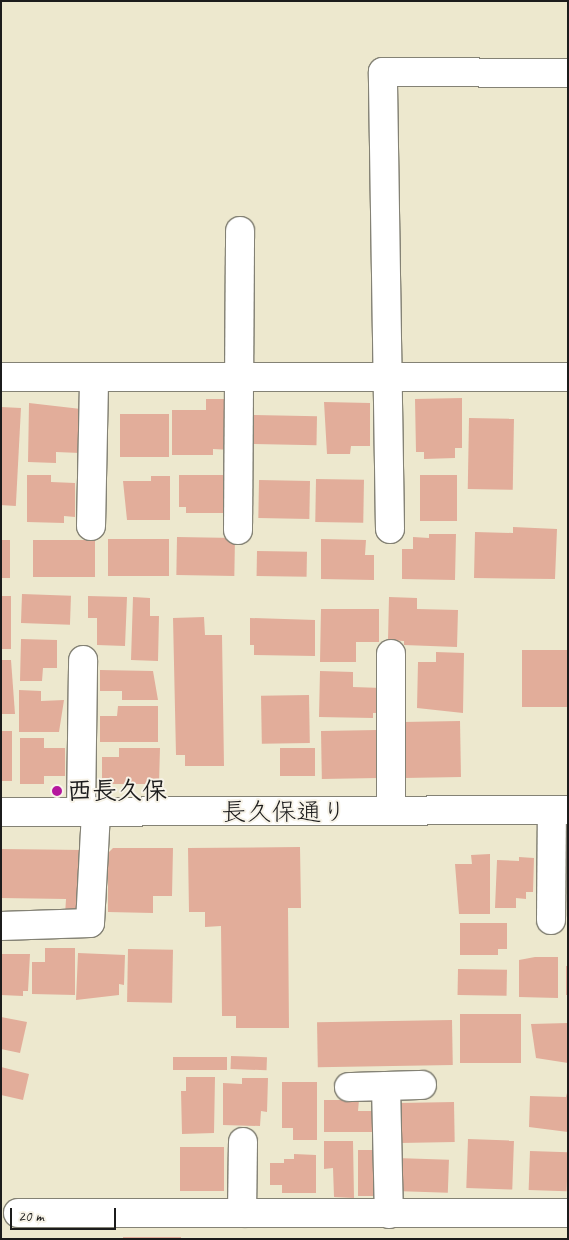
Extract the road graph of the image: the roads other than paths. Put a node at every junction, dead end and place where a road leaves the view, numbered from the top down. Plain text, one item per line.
1 (568, 72) edge
2 (240, 231) dead end
3 (94, 377) junction
4 (239, 377) junction
5 (568, 377) edge
6 (1, 378) edge
7 (387, 378) junction
8 (91, 526) dead end
9 (390, 529) dead end
10 (238, 530) dead end
11 (391, 654) dead end
12 (83, 660) dead end
13 (560, 810) edge
14 (89, 811) junction
15 (391, 811) junction
16 (1, 812) edge
17 (551, 920) dead end
18 (1, 926) edge
19 (422, 1085) dead end
20 (386, 1086) junction
21 (349, 1087) dead end
22 (243, 1142) dead end
23 (242, 1213) junction
24 (18, 1214) dead end
25 (389, 1214) junction
26 (568, 1214) edge

1 - 7 street
2 - 4 street
3 - 4 street
3 - 6 street
3 - 8 street
4 - 7 street
4 - 10 street
5 - 7 street
7 - 9 street
11 - 15 street
12 - 14 street
13 - 15 street, 長久保通り
13 - 17 street
14 - 15 street, 長久保通り
14 - 16 street, 長久保通り
14 - 18 street
19 - 20 street
20 - 21 street
20 - 25 street
22 - 23 street
23 - 24 street
23 - 25 street
25 - 26 street

